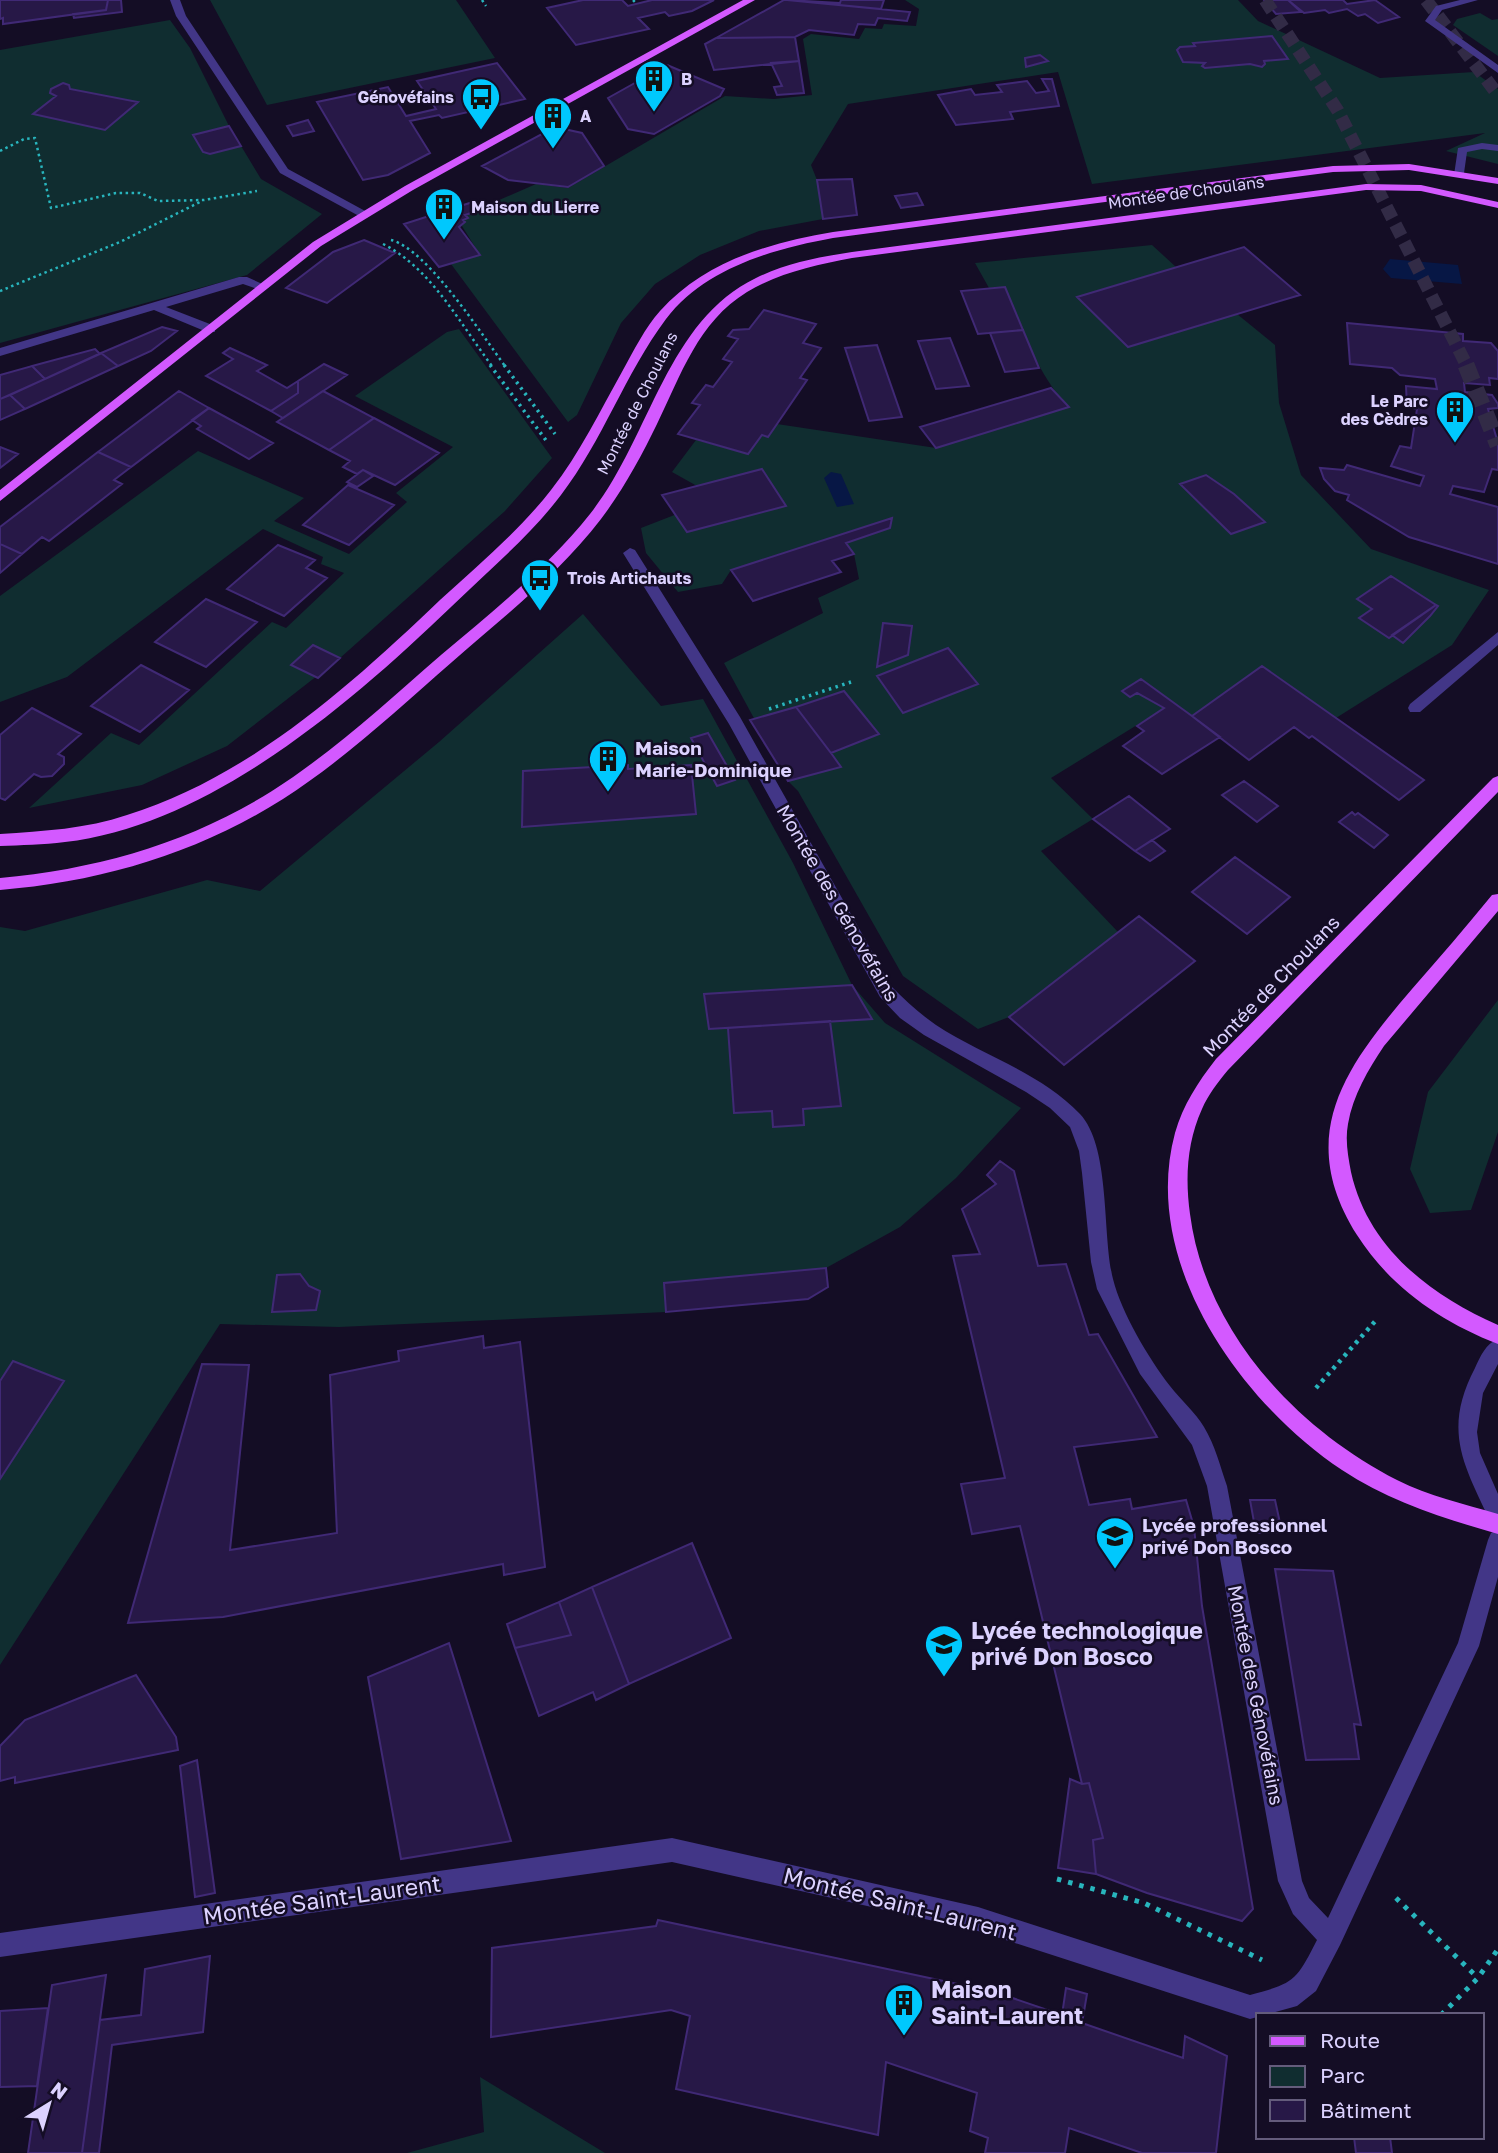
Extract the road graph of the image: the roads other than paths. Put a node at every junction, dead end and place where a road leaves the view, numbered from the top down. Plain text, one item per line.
1 (175, 0) edge
2 (750, 0) edge
3 (1473, 0) edge
4 (1498, 70) edge
5 (1498, 148) edge
6 (1458, 173) junction
7 (1498, 181) edge
8 (1498, 205) edge
9 (363, 214) junction
10 (263, 287) junction
11 (156, 306) junction
12 (211, 329) junction
13 (0, 352) edge
14 (0, 497) edge
15 (631, 553) dead end
16 (1498, 637) edge
17 (1415, 708) dead end
18 (1498, 782) edge
19 (0, 840) edge
20 (0, 884) edge
21 (1498, 900) edge
22 (1498, 1335) edge
23 (1498, 1348) edge
24 (1498, 1516) edge
25 (1498, 1524) edge
26 (1498, 1540) edge
27 (1332, 1937) junction
28 (0, 1945) edge

1 - 9 street
2 - 9 main road
3 - 4 street
5 - 6 street
6 - 7 main road, Montée de Choulans
6 - 19 main road, Montée de Choulans
8 - 20 main road, Montée de Choulans
9 - 10 main road
10 - 11 street
10 - 12 main road
11 - 12 street
11 - 13 street
12 - 14 main road
15 - 27 street, Montée des Génovéfains
16 - 17 street
18 - 25 main road, Montée de Choulans
21 - 22 main road
23 - 24 street
26 - 27 street, Montée Saint-Laurent
27 - 28 street, Montée Saint-Laurent

